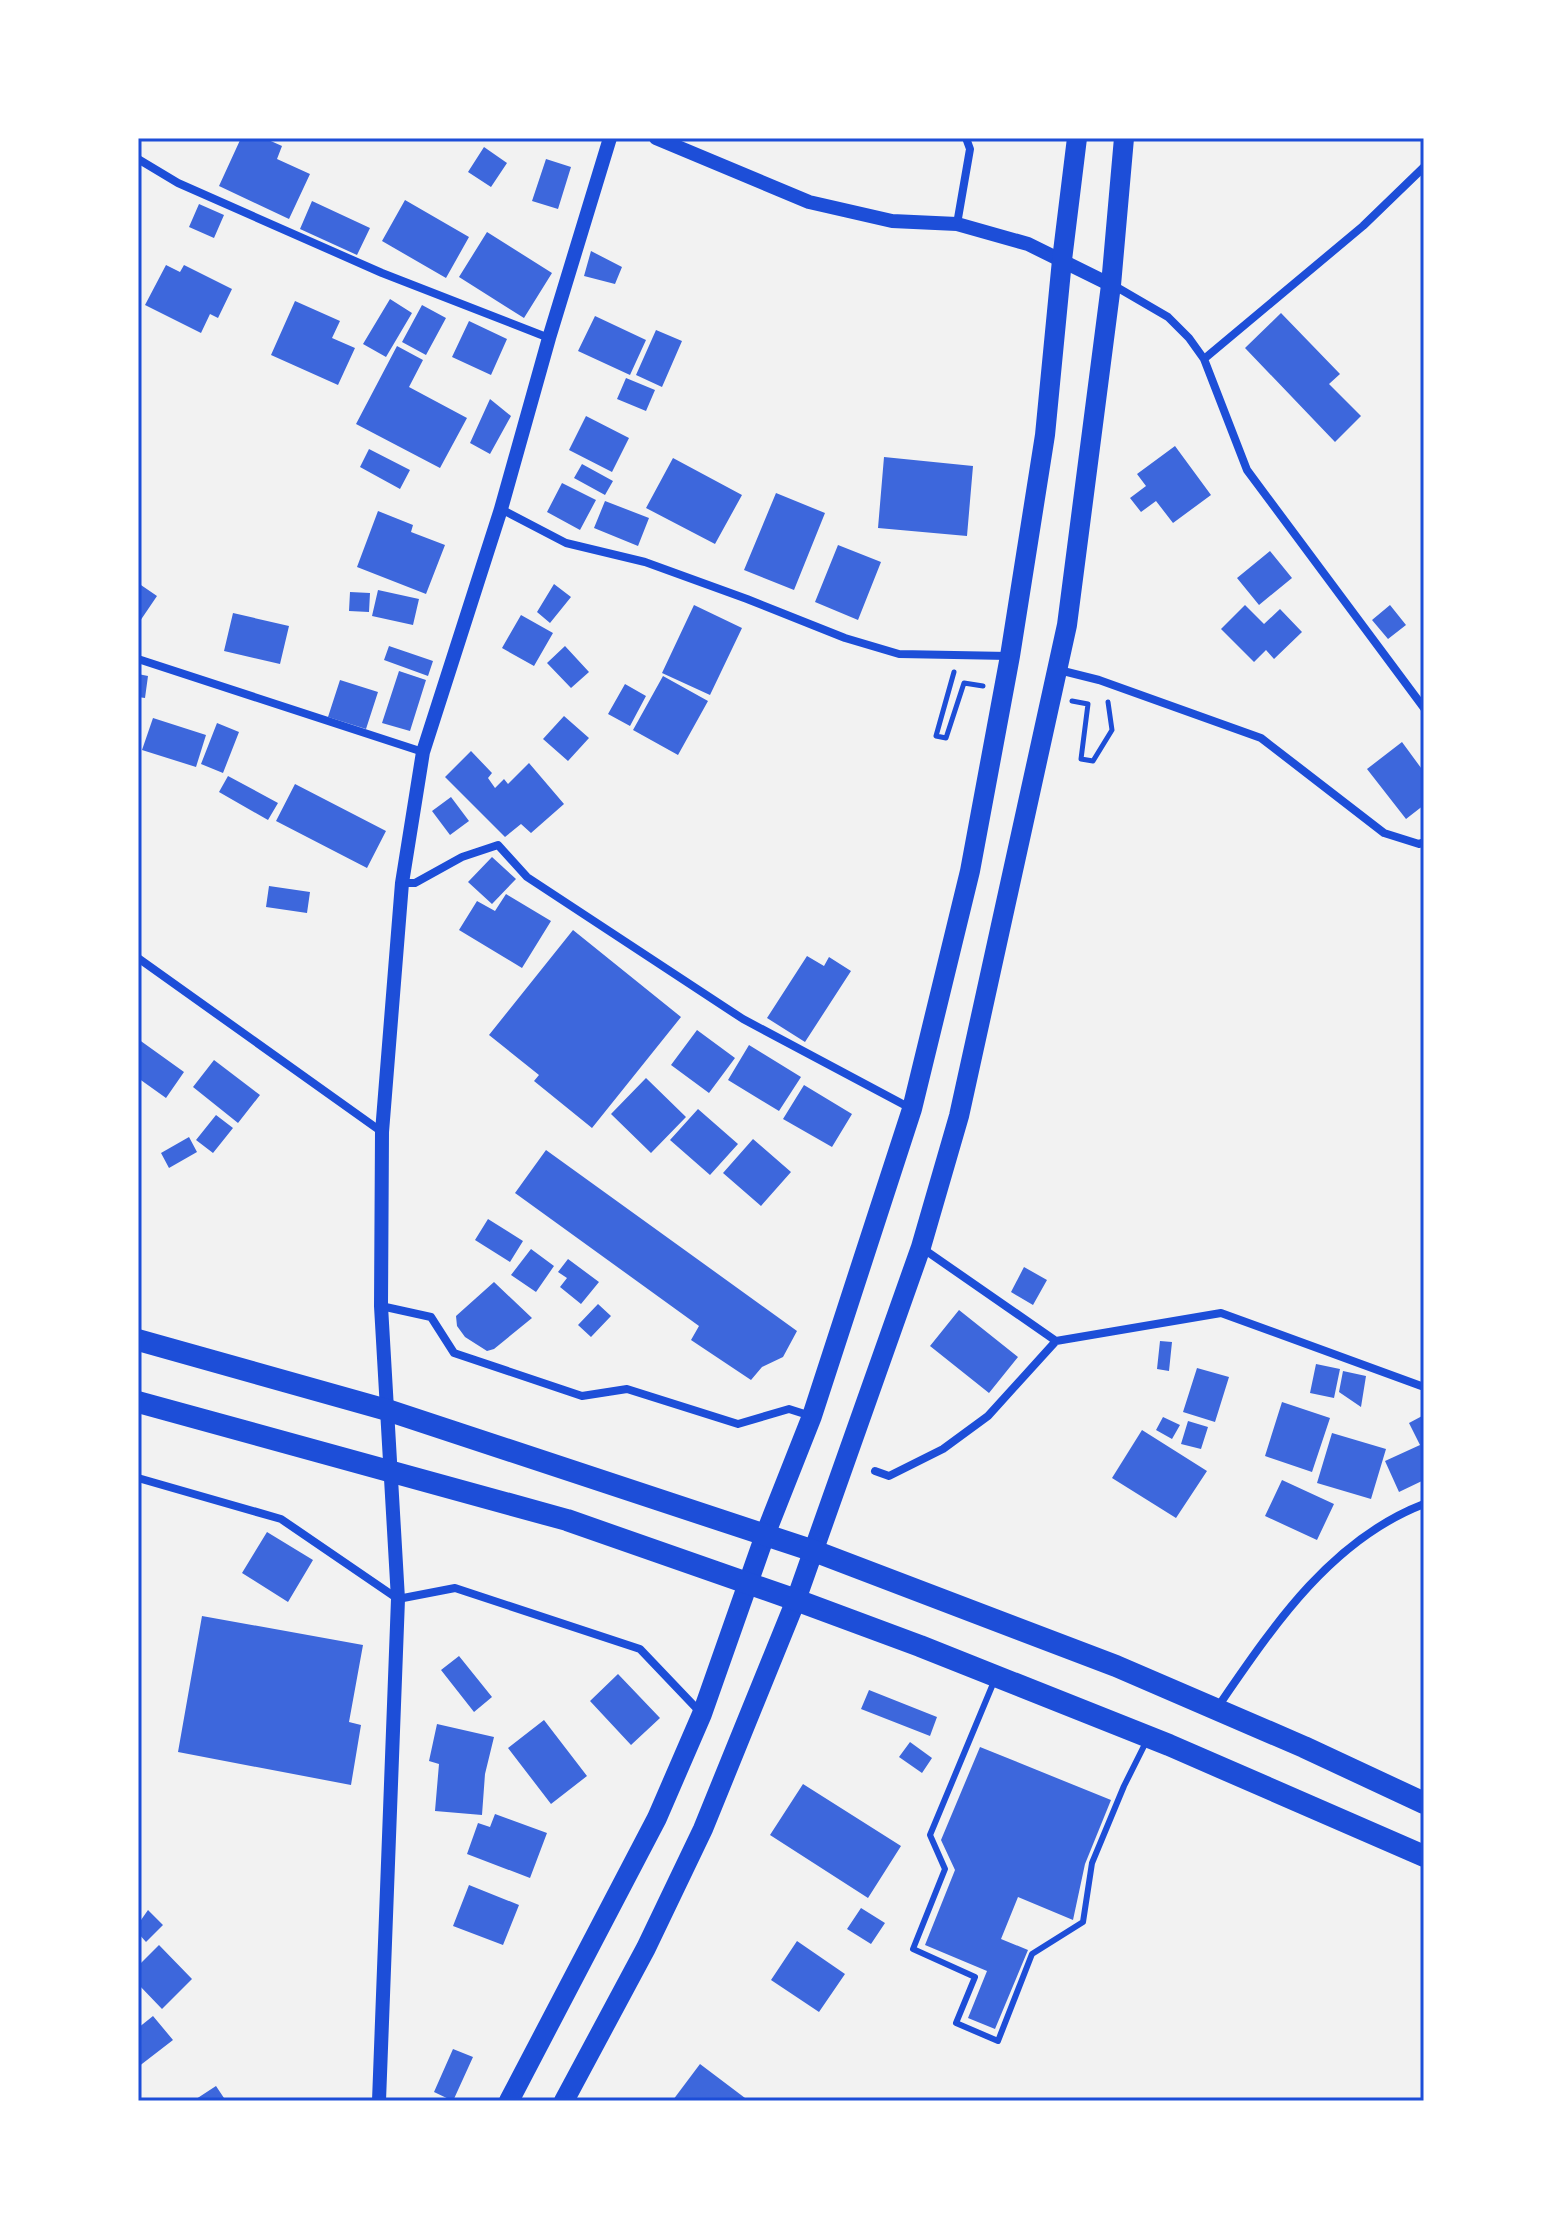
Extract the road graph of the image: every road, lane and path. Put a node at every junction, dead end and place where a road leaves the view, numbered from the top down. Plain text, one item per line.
1 (610, 138) edge
2 (656, 138) edge
3 (966, 138) edge
4 (1077, 138) edge
5 (1124, 138) edge
6 (138, 159) edge
7 (1424, 167) edge
8 (957, 224) junction
9 (1062, 260) junction
10 (1111, 285) junction
11 (549, 338) junction
12 (1204, 359) junction
13 (501, 509) junction
14 (1010, 656) junction
15 (138, 659) edge
16 (955, 670) dead end
17 (1059, 670) junction
18 (964, 683) dead end
19 (1107, 700) dead end
20 (1088, 704) dead end
21 (1424, 708) edge
22 (423, 752) junction
23 (1424, 842) edge
24 (402, 883) junction
25 (138, 958) edge
26 (912, 1109) junction
27 (382, 1132) junction
28 (921, 1247) junction
29 (381, 1306) junction
30 (138, 1340) edge
31 (1056, 1341) junction
32 (1424, 1387) edge
33 (138, 1402) edge
34 (387, 1410) junction
35 (812, 1416) junction
36 (875, 1471) dead end
37 (391, 1472) junction
38 (138, 1478) edge
39 (1424, 1504) edge
40 (765, 1535) junction
41 (814, 1551) junction
42 (749, 1583) junction
43 (398, 1599) junction
44 (796, 1600) junction
45 (996, 1676) junction
46 (1216, 1708) junction
47 (702, 1714) junction
48 (1148, 1737) junction
49 (1424, 1803) edge
50 (1424, 1856) edge
51 (379, 2101) edge
52 (509, 2101) edge
53 (564, 2101) edge

1 - 11 street
2 - 8 street
3 - 8 street
4 - 9 main road
5 - 10 main road
6 - 11 street
7 - 12 street
8 - 9 street
9 - 10 street
9 - 14 main road
10 - 12 street
10 - 17 main road
11 - 13 street
12 - 21 street
13 - 14 street
13 - 22 street
14 - 26 main road
15 - 22 street
16 - 18 path
17 - 23 street
17 - 28 main road
19 - 20 path
22 - 24 street
24 - 26 street
24 - 27 street
25 - 27 street
26 - 35 main road
27 - 29 street
28 - 31 street
28 - 41 main road
29 - 34 street
29 - 35 street
30 - 34 highway
31 - 32 street
31 - 36 street
33 - 37 highway
34 - 37 street
34 - 40 highway
35 - 40 main road
37 - 42 highway
37 - 43 street
38 - 43 street
39 - 46 street
40 - 41 highway
40 - 42 main road
41 - 44 main road
41 - 46 highway
42 - 44 highway
42 - 47 main road
43 - 47 street
43 - 51 street
44 - 45 highway
44 - 53 main road
45 - 48 highway
45 - 48 lane
46 - 49 highway
47 - 52 main road
48 - 50 highway

